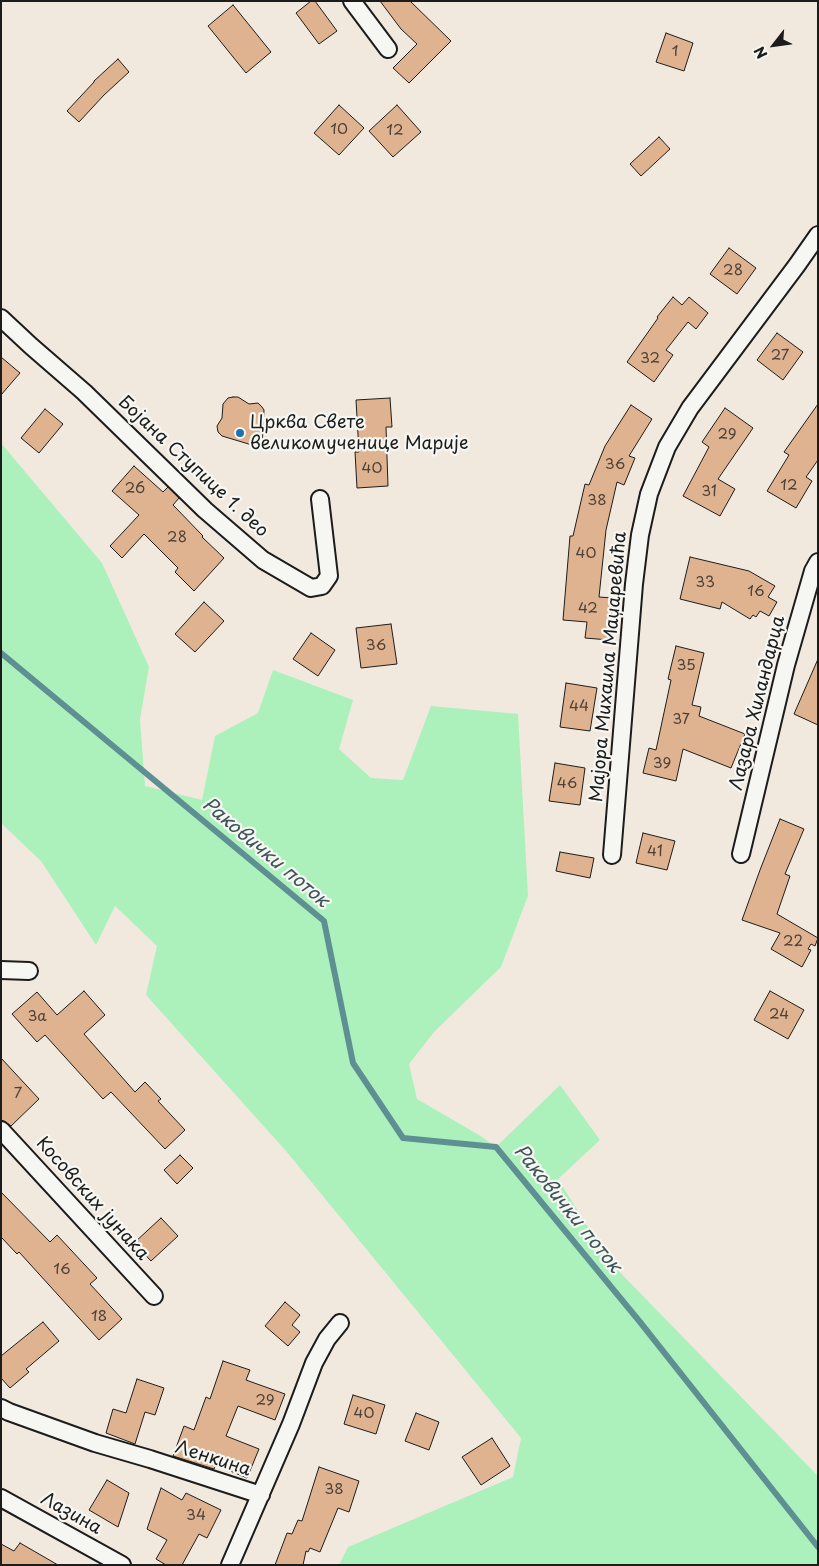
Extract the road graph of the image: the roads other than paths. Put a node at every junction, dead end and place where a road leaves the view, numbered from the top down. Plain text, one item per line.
1 (352, 1) edge
2 (388, 49) dead end
3 (818, 235) edge
4 (1, 318) edge
5 (320, 499) dead end
6 (818, 562) edge
7 (741, 854) dead end
8 (612, 855) dead end
9 (1, 970) edge
10 (29, 971) dead end
11 (1, 1130) edge
12 (154, 1296) dead end
13 (340, 1323) dead end
14 (1, 1408) edge
15 (261, 1495) junction
16 (1, 1498) edge
17 (122, 1565) edge
18 (230, 1565) edge

1 - 2 street
3 - 8 street, Мајора Михаила Маџаревића
4 - 5 street, Бојана Ступице 1. део
6 - 7 street, Лазара Хиландарца
9 - 10 street
11 - 12 street, Косовских јунака
13 - 15 street, Ленкина
14 - 15 street, Ленкина
15 - 18 street
16 - 17 street, Лазина

